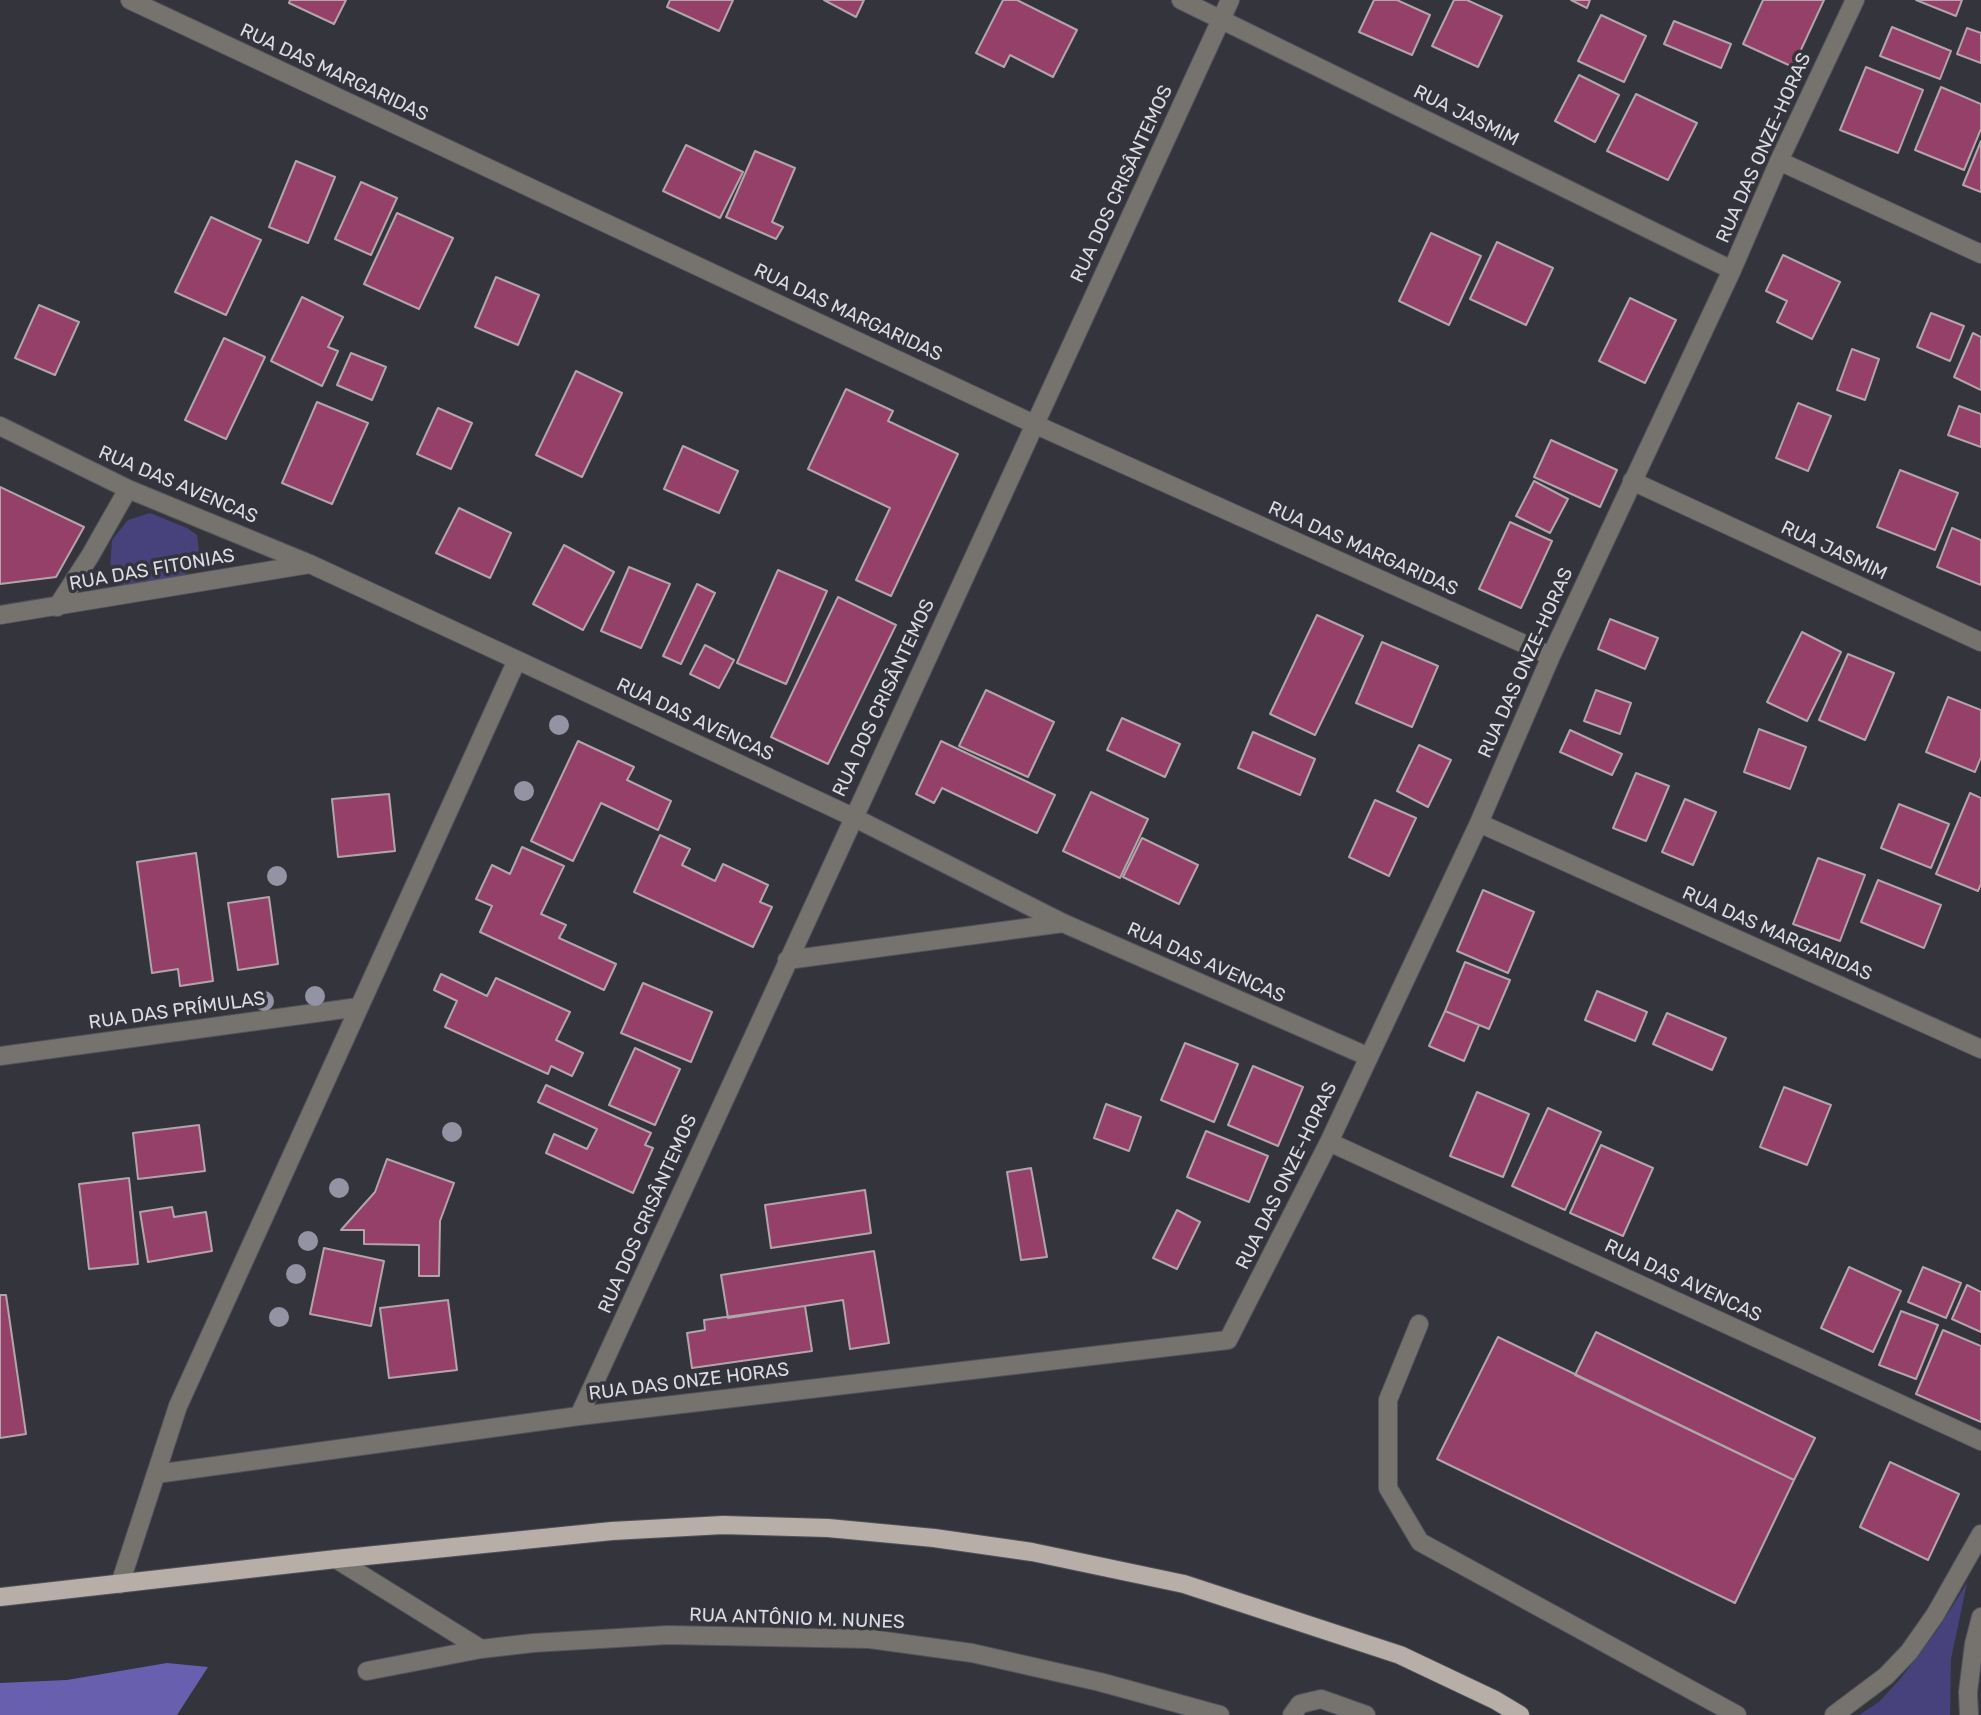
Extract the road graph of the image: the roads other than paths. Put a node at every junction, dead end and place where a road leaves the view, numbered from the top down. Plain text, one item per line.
1 (130, 0) edge
2 (1181, 0) edge
3 (1230, 0) edge
4 (1855, 0) edge
5 (1221, 19) junction
6 (1779, 161) junction
7 (1981, 254) edge
8 (1732, 270) junction
9 (1034, 424) junction
10 (0, 426) edge
11 (1632, 481) junction
12 (128, 489) junction
13 (310, 564) junction
14 (57, 607) junction
15 (0, 615) edge
16 (1981, 642) edge
17 (1551, 656) junction
18 (517, 660) junction
19 (853, 817) junction
20 (1479, 823) junction
21 (1062, 923) junction
22 (787, 960) junction
23 (359, 1007) junction
24 (1981, 1049) edge
25 (0, 1056) edge
26 (1369, 1057) junction
27 (1329, 1142) junction
28 (1419, 1324) dead end
29 (1228, 1340) joint
30 (579, 1416) junction
31 (1981, 1441) edge
32 (156, 1474) junction
33 (1981, 1534) edge
34 (336, 1559) junction
35 (120, 1584) junction
36 (0, 1597) edge
37 (1981, 1618) edge
38 (481, 1648) junction
39 (367, 1671) dead end
40 (1220, 1715) edge
41 (1292, 1715) edge
42 (1366, 1715) edge
43 (1520, 1715) edge
44 (1737, 1715) edge
45 (1834, 1715) edge
46 (1969, 1715) edge

1 - 9 street, RUA DAS MARGARIDAS
2 - 5 street, RUA JASMIM
3 - 5 street, RUA DOS CRISÂNTEMOS
4 - 6 street, RUA DAS ONZE-HORAS
5 - 8 street, RUA JASMIM
5 - 9 street, RUA DOS CRISÂNTEMOS
6 - 7 street
6 - 8 street, RUA DAS ONZE-HORAS
8 - 11 street, RUA DAS ONZE-HORAS
9 - 17 street, RUA DAS MARGARIDAS
9 - 19 street, RUA DOS CRISÂNTEMOS
10 - 12 street, RUA DAS AVENCAS
11 - 16 street, RUA JASMIM
11 - 17 street, RUA DAS ONZE-HORAS
12 - 13 street, RUA DAS AVENCAS
12 - 14 street
13 - 14 street, RUA DAS FITONIAS
13 - 18 street, RUA DAS AVENCAS
14 - 15 street, RUA DAS FITONIAS
17 - 20 street, RUA DAS ONZE-HORAS
18 - 19 street, RUA DAS AVENCAS
18 - 23 street
19 - 21 street, RUA DAS AVENCAS
19 - 22 street, RUA DOS CRISÂNTEMOS
20 - 24 street, RUA DAS MARGARIDAS
20 - 26 street, RUA DAS ONZE-HORAS
21 - 22 street
21 - 26 street, RUA DAS AVENCAS
22 - 30 street, RUA DOS CRISÂNTEMOS
23 - 25 street, RUA DAS PRÍMULAS
23 - 32 street
26 - 27 street, RUA DAS ONZE-HORAS
27 - 29 street, RUA DAS ONZE-HORAS
27 - 31 street, RUA DAS AVENCAS
28 - 44 street
29 - 30 street, RUA DAS ONZE HORAS
30 - 32 street, RUA DAS ONZE HORAS
32 - 35 street
33 - 45 street
34 - 35 main road
34 - 38 street
34 - 43 main road
35 - 36 main road
37 - 46 street
38 - 39 street, RUA ANTÔNIO M. NUNES
38 - 40 street, RUA ANTÔNIO M. NUNES
41 - 42 street

